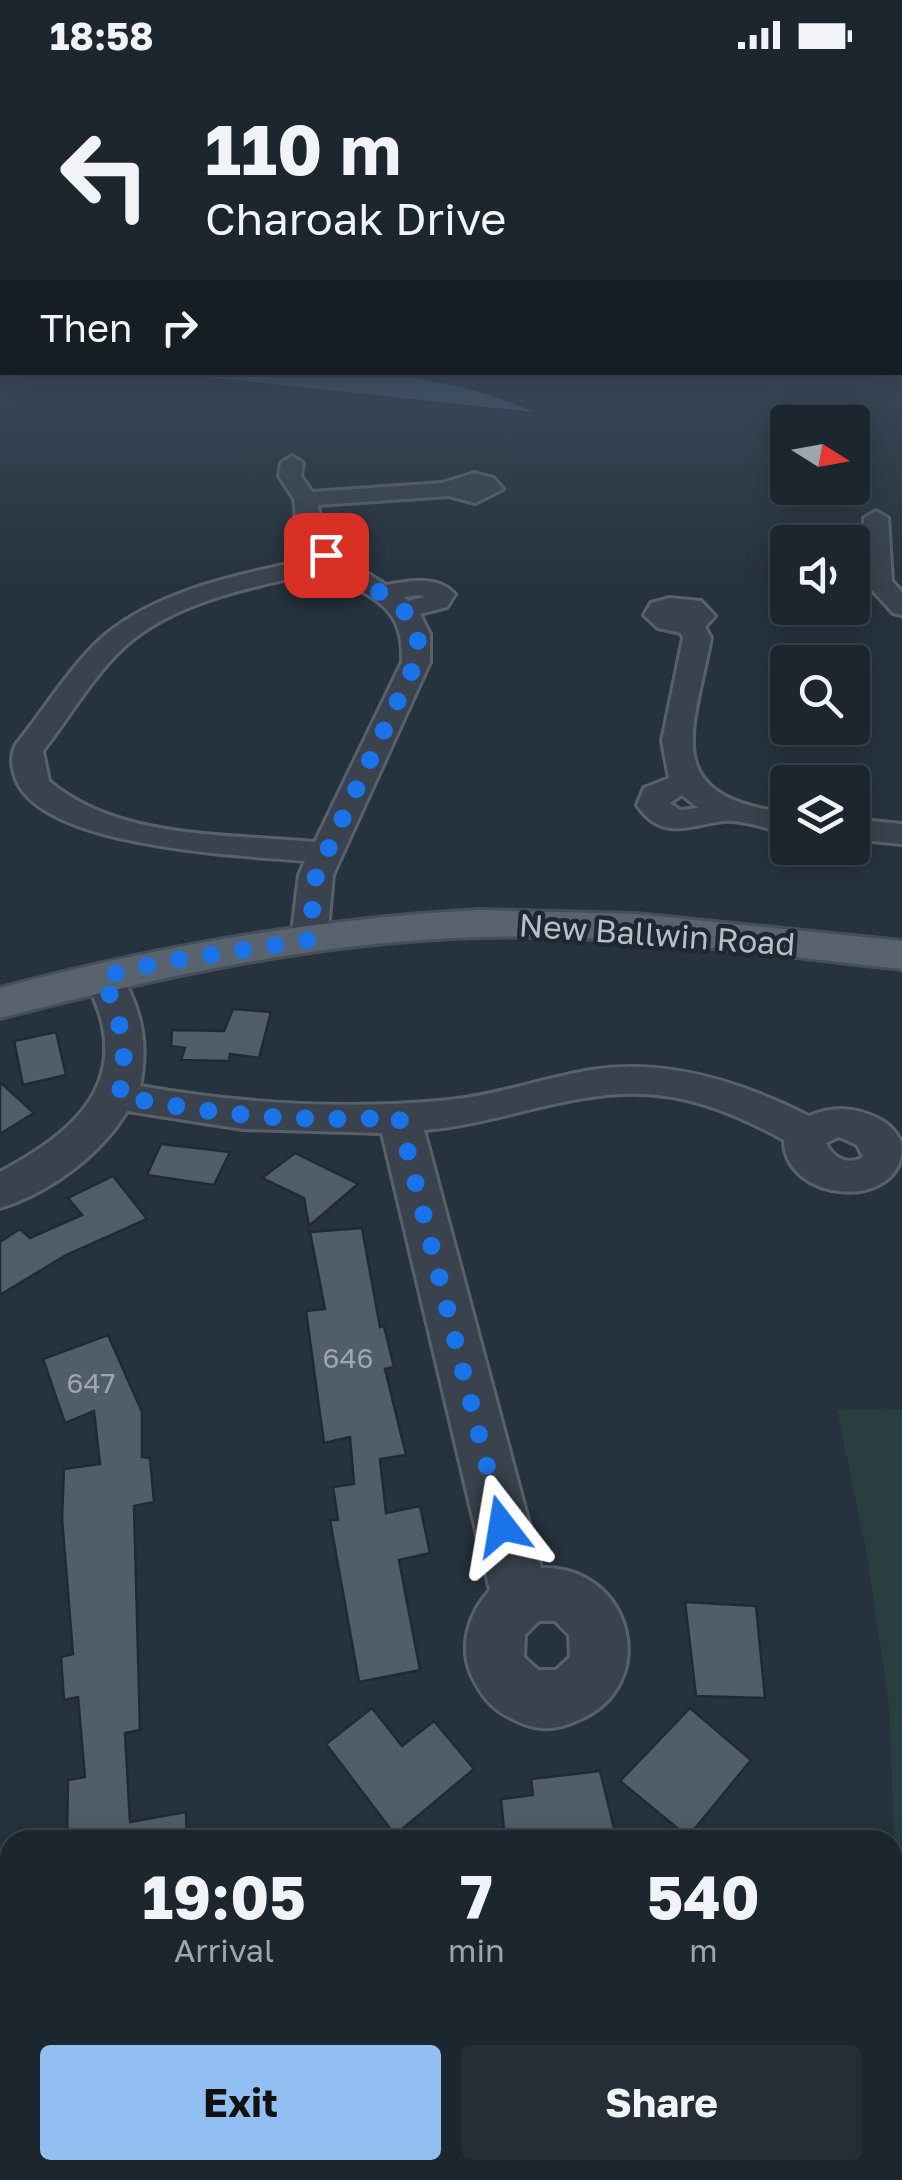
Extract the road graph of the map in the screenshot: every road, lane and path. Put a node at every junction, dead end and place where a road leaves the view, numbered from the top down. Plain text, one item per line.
1 (292, 463) dead end
2 (450, 489) dead end
3 (306, 498) junction
4 (876, 518) dead end
5 (332, 562) junction
6 (902, 606) edge
7 (690, 624) dead end
8 (770, 817) edge
9 (870, 831) edge
10 (902, 834) edge
11 (326, 853) junction
12 (309, 940) junction
13 (902, 955) edge
14 (103, 976) junction
15 (1, 1001) edge
16 (119, 1096) junction
17 (399, 1117) junction
18 (808, 1134) dead end
19 (0, 1192) edge
20 (521, 1600) dead end

1 - 3 street
2 - 3 street
3 - 5 street
4 - 6 street
5 - 11 street
5 - 11 street
7 - 8 street
9 - 10 street
11 - 12 street
12 - 13 main road, New Ballwin Road
12 - 14 main road, New Ballwin Road
14 - 15 main road, New Ballwin Road
14 - 16 street
16 - 17 street
16 - 19 street
17 - 18 street
17 - 20 street

